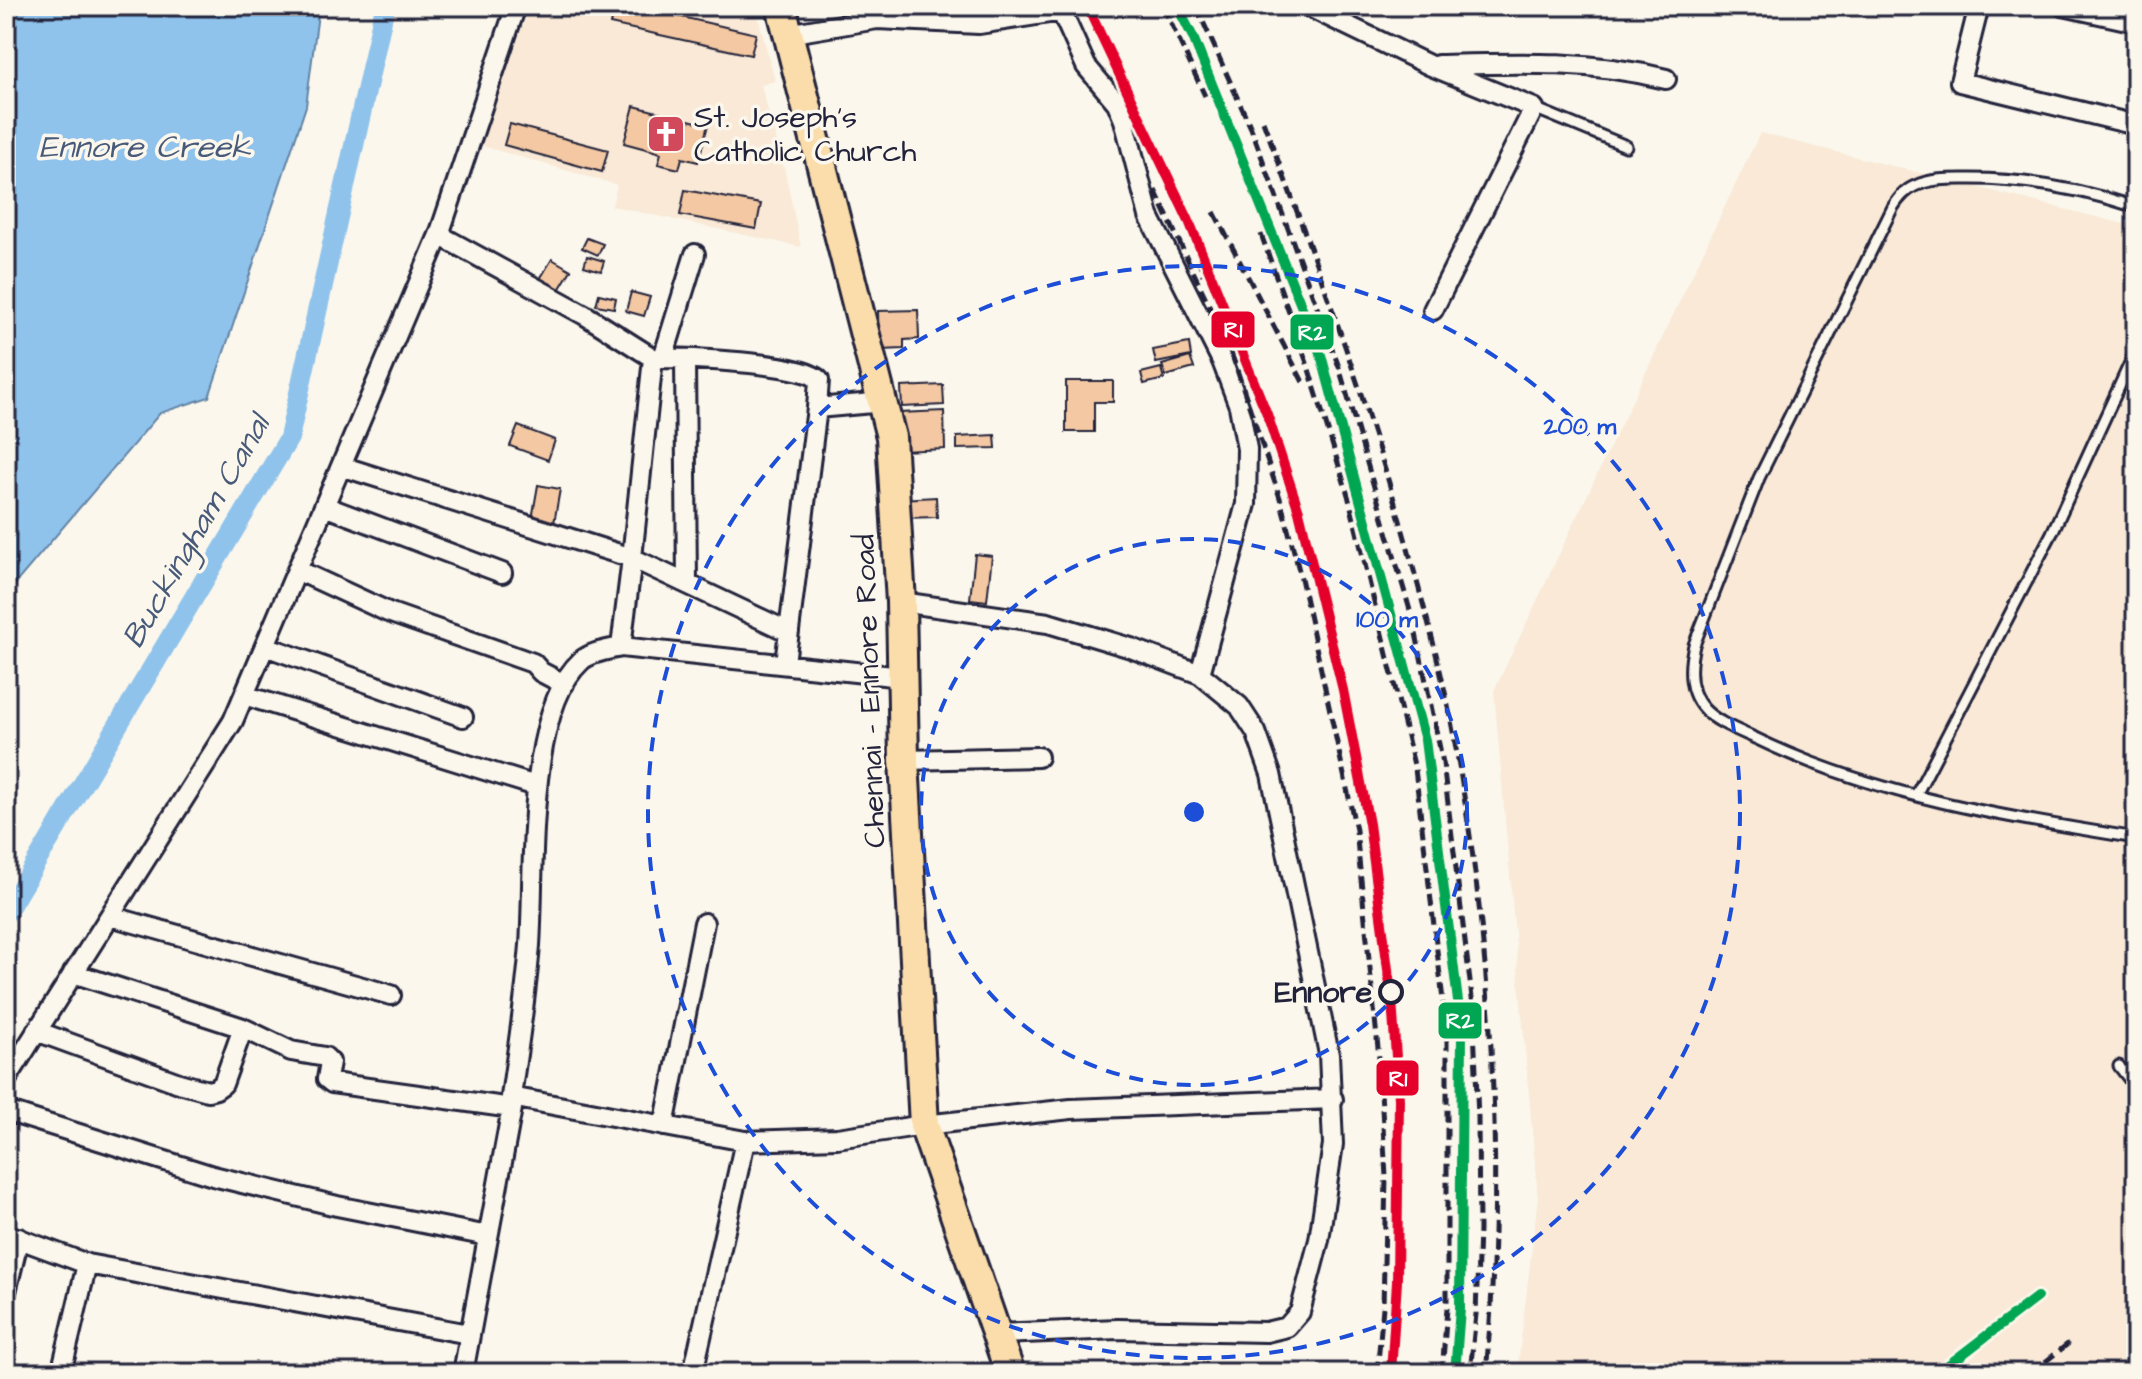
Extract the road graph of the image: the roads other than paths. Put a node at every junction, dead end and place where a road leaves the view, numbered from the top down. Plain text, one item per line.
1 (516, 6) edge
2 (781, 6) edge
3 (1307, 6) edge
4 (1979, 6) edge
5 (2063, 6) edge
6 (1061, 8) edge
7 (2136, 22) edge
8 (787, 34) junction
9 (1431, 66) junction
10 (1666, 79) dead end
11 (1534, 108) junction
12 (2136, 125) edge
13 (1626, 146) dead end
14 (2136, 207) edge
15 (439, 235) junction
16 (695, 254) dead end
17 (1433, 310) dead end
18 (2136, 350) edge
19 (658, 358) junction
20 (685, 359) junction
21 (884, 402) junction
22 (817, 408) junction
23 (341, 466) junction
24 (324, 506) junction
25 (632, 558) junction
26 (297, 570) junction
27 (502, 573) dead end
28 (687, 583) junction
29 (901, 602) junction
30 (789, 632) junction
31 (265, 646) junction
32 (621, 647) junction
33 (785, 663) junction
34 (1200, 674) junction
35 (902, 677) junction
36 (564, 684) junction
37 (244, 695) junction
38 (463, 717) dead end
39 (1038, 757) dead end
40 (904, 760) junction
41 (536, 786) junction
42 (1916, 795) junction
43 (2136, 838) edge
44 (110, 916) junction
45 (704, 923) dead end
46 (73, 973) junction
47 (391, 995) dead end
48 (243, 1028) junction
49 (36, 1031) junction
50 (2119, 1066) dead end
51 (6, 1080) edge
52 (2136, 1088) edge
53 (1333, 1099) junction
54 (511, 1102) junction
55 (6, 1111) edge
56 (924, 1125) junction
57 (664, 1126) junction
58 (745, 1141) junction
59 (12, 1236) edge
60 (488, 1236) junction
61 (87, 1264) junction
62 (6, 1292) edge
63 (469, 1334) junction
64 (998, 1334) junction
65 (61, 1373) edge
66 (463, 1373) edge
67 (693, 1373) edge
68 (1010, 1373) edge

1 - 15 street
2 - 8 main road, Chennai - Ennore Road
3 - 9 street
4 - 12 street
5 - 7 street
6 - 8 street
6 - 34 street
8 - 21 main road, Chennai - Ennore Road
9 - 10 street
9 - 11 street
11 - 13 lane
11 - 17 street
14 - 42 lane
15 - 19 street
15 - 23 street
16 - 19 street
18 - 42 lane
19 - 20 street
19 - 25 street
20 - 22 street
20 - 28 street
21 - 22 street
21 - 29 main road, Chennai - Ennore Road
22 - 30 street
23 - 24 street
23 - 25 street
24 - 26 street
24 - 27 street
25 - 28 street
25 - 32 street
26 - 31 street
26 - 36 street
28 - 30 street
29 - 34 street
29 - 35 main road, Chennai - Ennore Road
30 - 33 street
31 - 37 street
31 - 38 street
32 - 33 street
32 - 36 street
33 - 35 street
34 - 53 street
35 - 40 main road, Chennai - Ennore Road
36 - 41 street
37 - 41 street
37 - 44 street
39 - 40 street
40 - 56 main road, Chennai - Ennore Road
41 - 54 street
42 - 43 lane
44 - 46 street
44 - 47 street
45 - 57 street
46 - 48 street
46 - 49 street
48 - 49 street
48 - 54 street
49 - 51 street
50 - 52 lane
53 - 56 street
53 - 64 street
54 - 57 street
54 - 60 street
55 - 60 street
56 - 58 street
56 - 64 main road, Chennai - Ennore Road
57 - 58 street
58 - 67 street
59 - 61 street
59 - 62 street
60 - 63 street
61 - 63 street
61 - 65 street
63 - 66 street
64 - 68 main road, Chennai - Ennore Road

